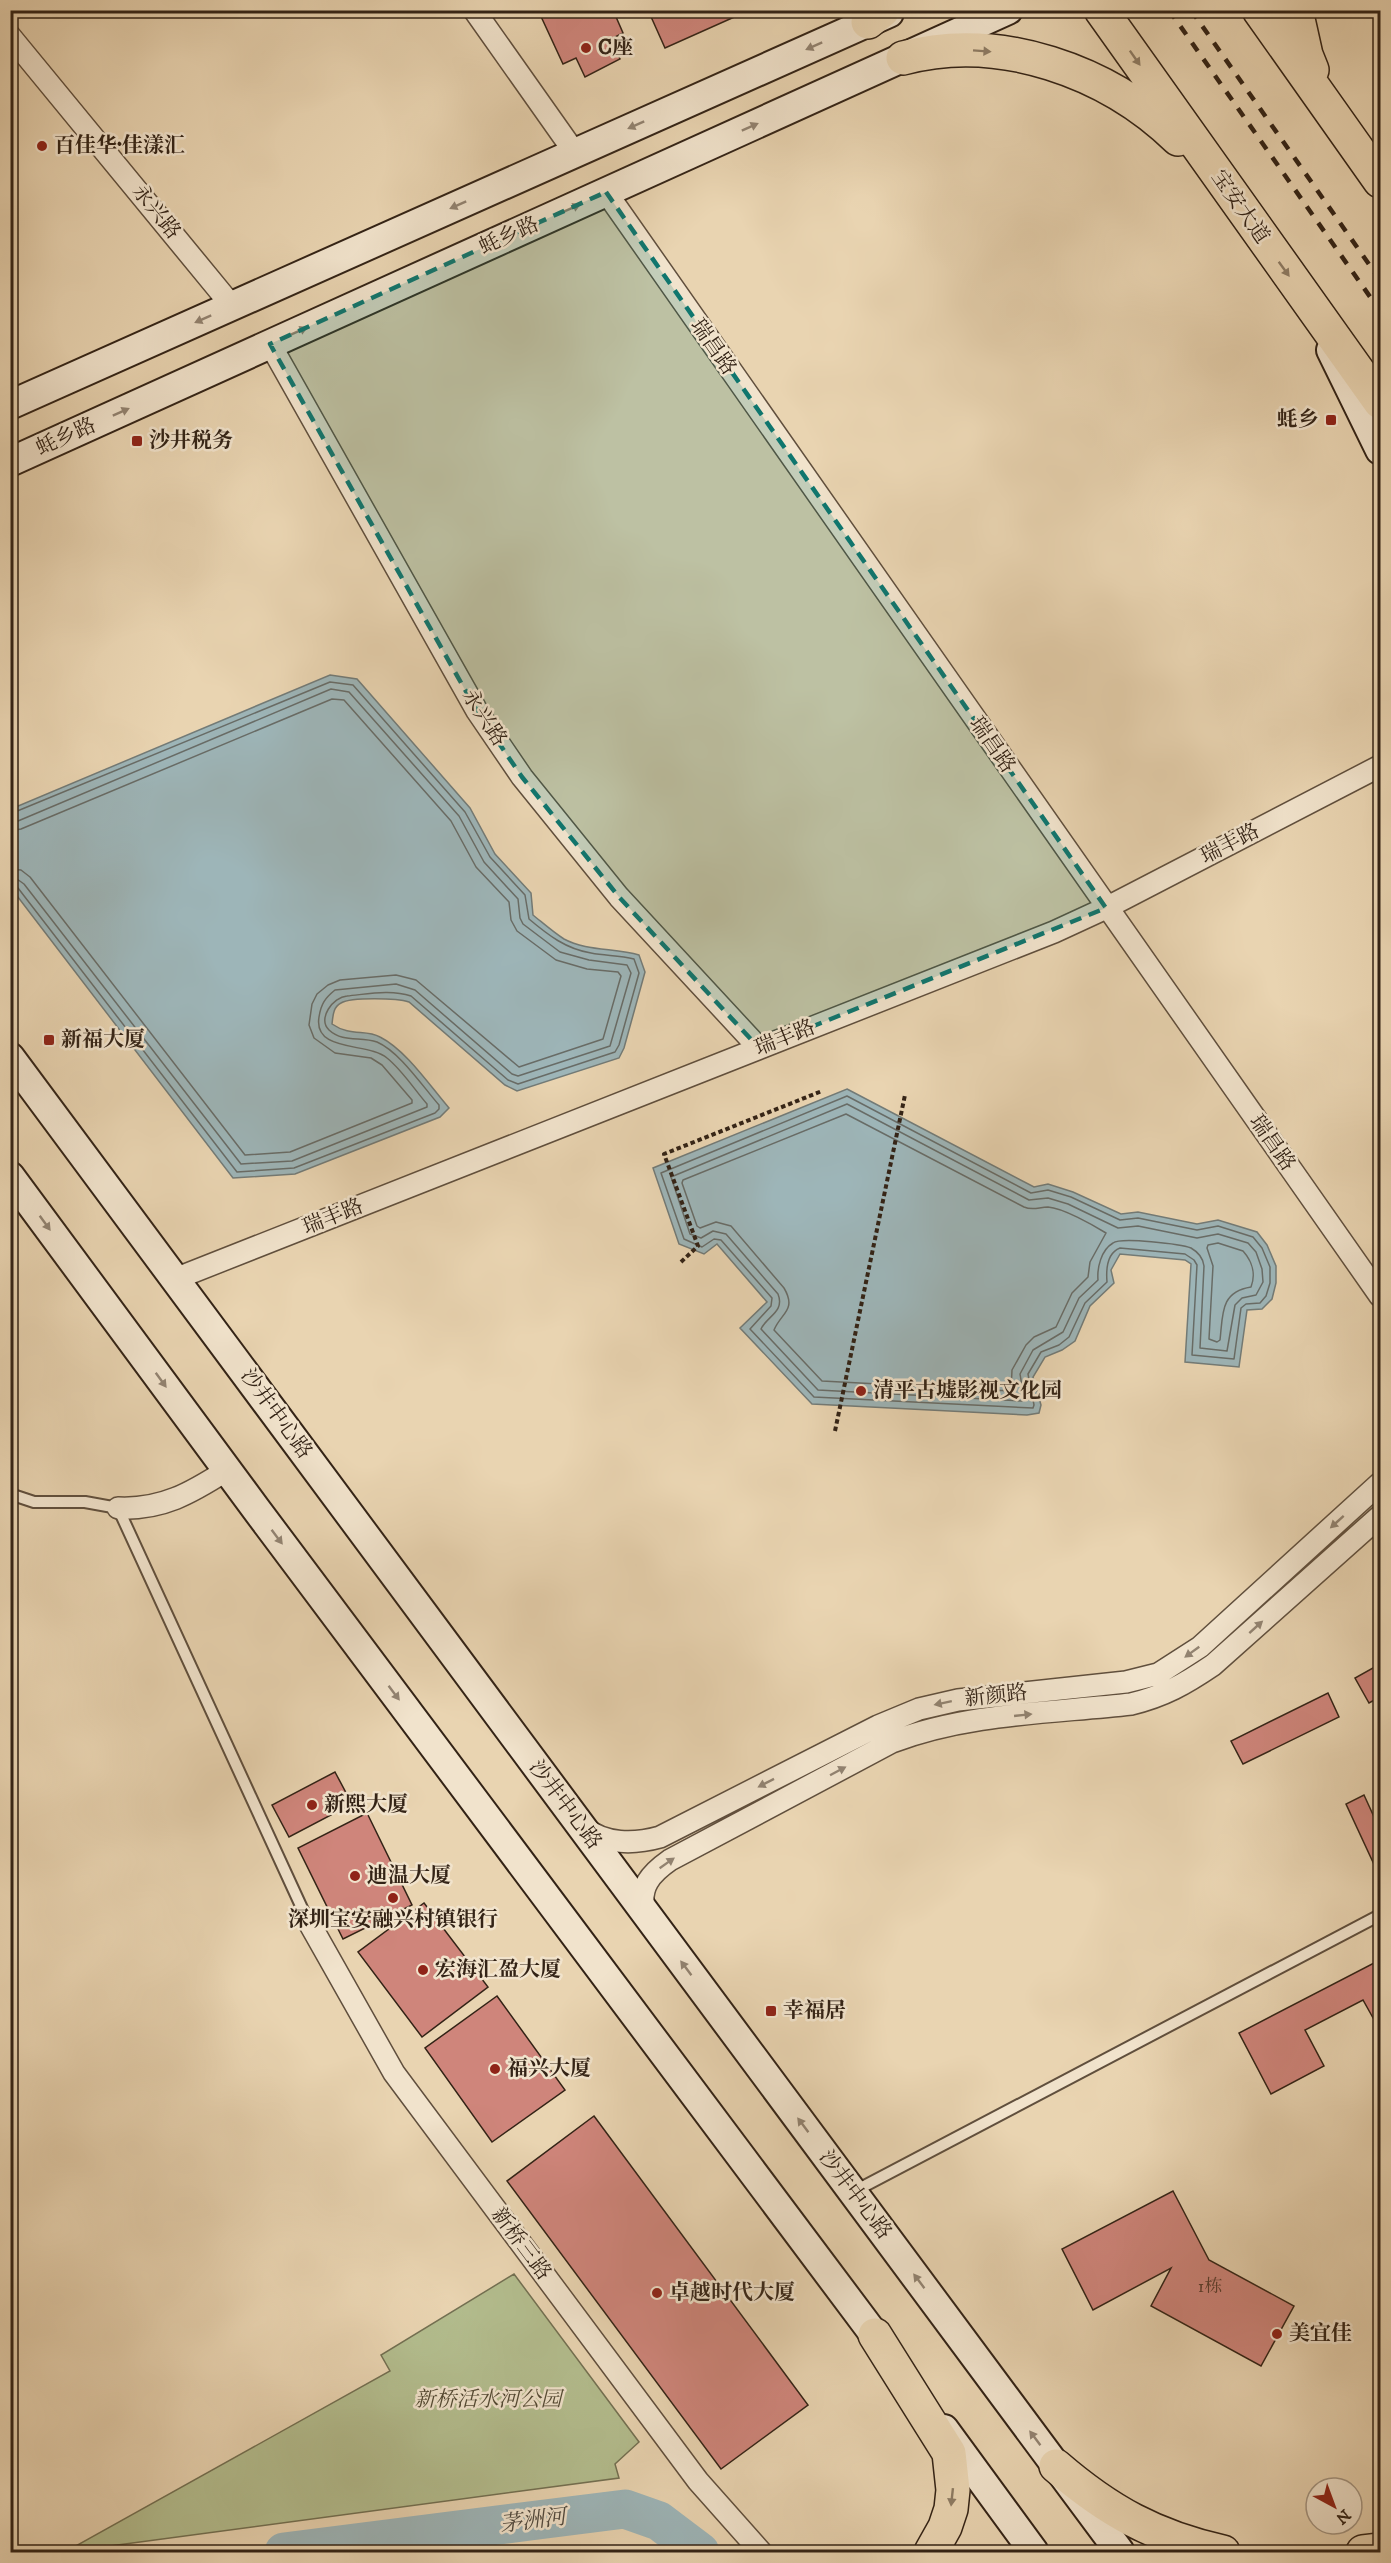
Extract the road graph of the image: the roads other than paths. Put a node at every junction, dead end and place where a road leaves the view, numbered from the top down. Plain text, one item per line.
1 (474, 10) edge
2 (1008, 10) edge
3 (1101, 10) edge
4 (1259, 10) edge
5 (1296, 10) edge
6 (881, 14) edge
7 (10, 36) edge
8 (903, 58) junction
9 (1332, 113) junction
10 (575, 153) junction
11 (1379, 179) edge
12 (1220, 180) junction
13 (606, 192) junction
14 (232, 306) junction
15 (1311, 307) junction
16 (270, 344) junction
17 (1380, 402) edge
18 (10, 405) edge
19 (1380, 450) edge
20 (10, 462) edge
21 (1380, 766) edge
22 (1106, 908) junction
23 (759, 1048) junction
24 (10, 1057) edge
25 (10, 1176) edge
26 (175, 1279) junction
27 (1380, 1296) edge
28 (227, 1470) junction
29 (1380, 1483) edge
30 (10, 1494) edge
31 (118, 1508) junction
32 (1380, 1516) edge
33 (577, 1820) junction
34 (644, 1911) junction
35 (1380, 1916) edge
36 (307, 1919) joint
37 (852, 2192) junction
38 (875, 2334) junction
39 (1056, 2466) junction
40 (1380, 2550) edge
41 (761, 2553) edge
42 (931, 2553) edge
43 (1034, 2553) edge
44 (1120, 2553) edge
45 (1223, 2553) edge
46 (1363, 2553) edge

1 - 10 street
2 - 8 street, 蚝乡路
3 -> 12 main road, 宝安大道
4 - 9 main road
5 - 9 main road
6 -> 10 street
7 - 14 street, 永兴路
8 -> 12 main road
13 -> 8 street, 蚝乡路
9 - 11 main road
10 -> 14 street
12 -> 15 main road, 宝安大道
16 -> 13 street, 蚝乡路
13 - 22 street, 瑞昌路
14 -> 18 street
15 - 17 main road, 宝安大道
15 - 19 street
20 -> 16 street, 蚝乡路
16 - 23 street, 永兴路
21 - 22 street, 瑞丰路
22 - 23 street, 瑞丰路
22 - 27 street, 瑞昌路
23 - 26 street, 瑞丰路
24 - 26 street, 沙井中心路
25 -> 28 street
26 - 33 street, 沙井中心路
28 - 31 street
28 -> 38 street
29 -> 33 street, 新颜路
30 - 31 lane
31 - 36 lane
34 -> 32 street, 新颜路
33 - 34 street, 沙井中心路
37 -> 34 street, 沙井中心路
35 - 37 lane
36 - 41 street, 新桥三路
39 -> 37 street, 沙井中心路
38 -> 42 main road
38 - 43 street
39 - 44 street, 沙井中心路
39 - 45 main road
40 - 46 main road

